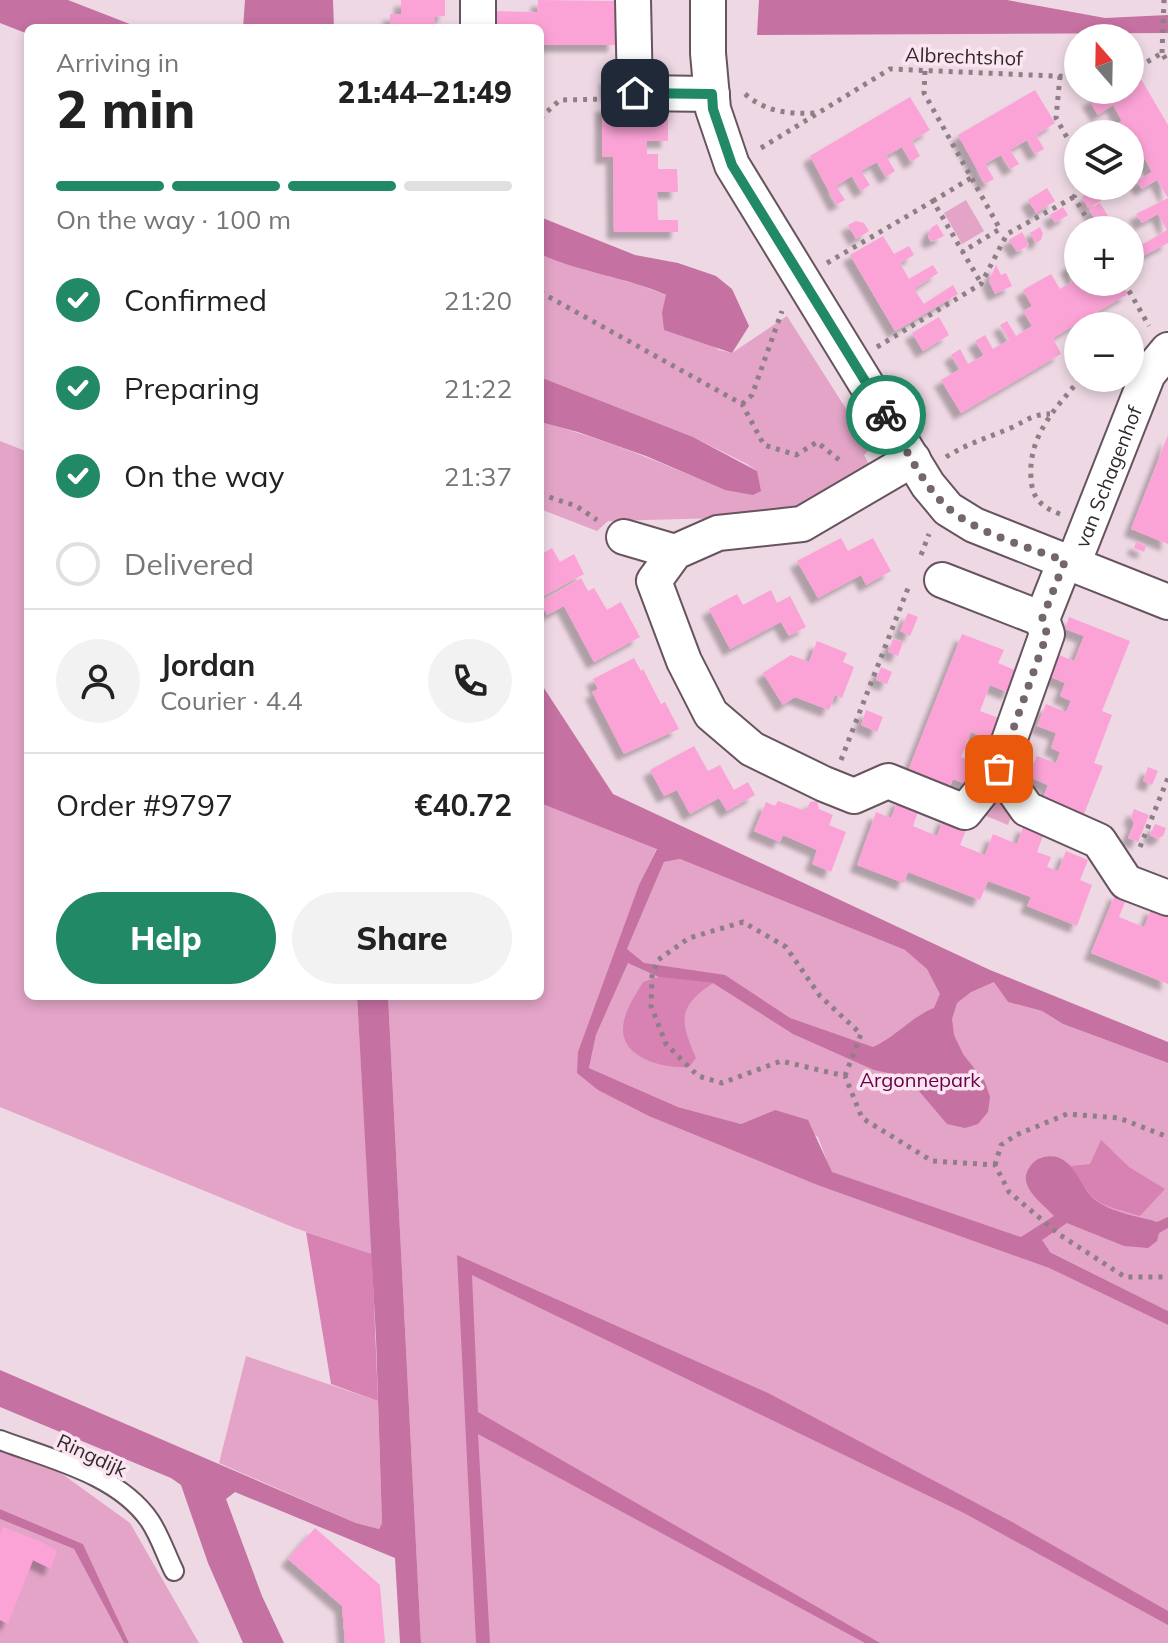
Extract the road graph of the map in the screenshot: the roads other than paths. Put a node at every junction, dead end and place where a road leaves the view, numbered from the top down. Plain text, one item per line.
1 (478, 0) edge
2 (633, 0) edge
3 (708, 0) edge
4 (478, 24) edge
5 (727, 92) junction
6 (1166, 351) edge
7 (917, 466) junction
8 (624, 537) road end
9 (675, 552) junction
10 (1069, 562) junction
11 (925, 570) road end
12 (1168, 602) edge
13 (1042, 619) junction
14 (999, 769) junction
15 (1168, 898) edge
16 (0, 1440) edge
17 (174, 1571) dead end

1 - 4 street
2 - 5 street
3 - 5 street
5 - 7 street
6 - 10 street, van Schagenhof
7 - 9 street
7 - 10 street
8 - 9 street
9 - 14 street, van Schagenhof
10 - 12 street
10 - 13 street, van Schagenhof
11 - 13 street
13 - 14 street, van Schagenhof
14 - 15 street
16 - 17 lane, Ringdijk

